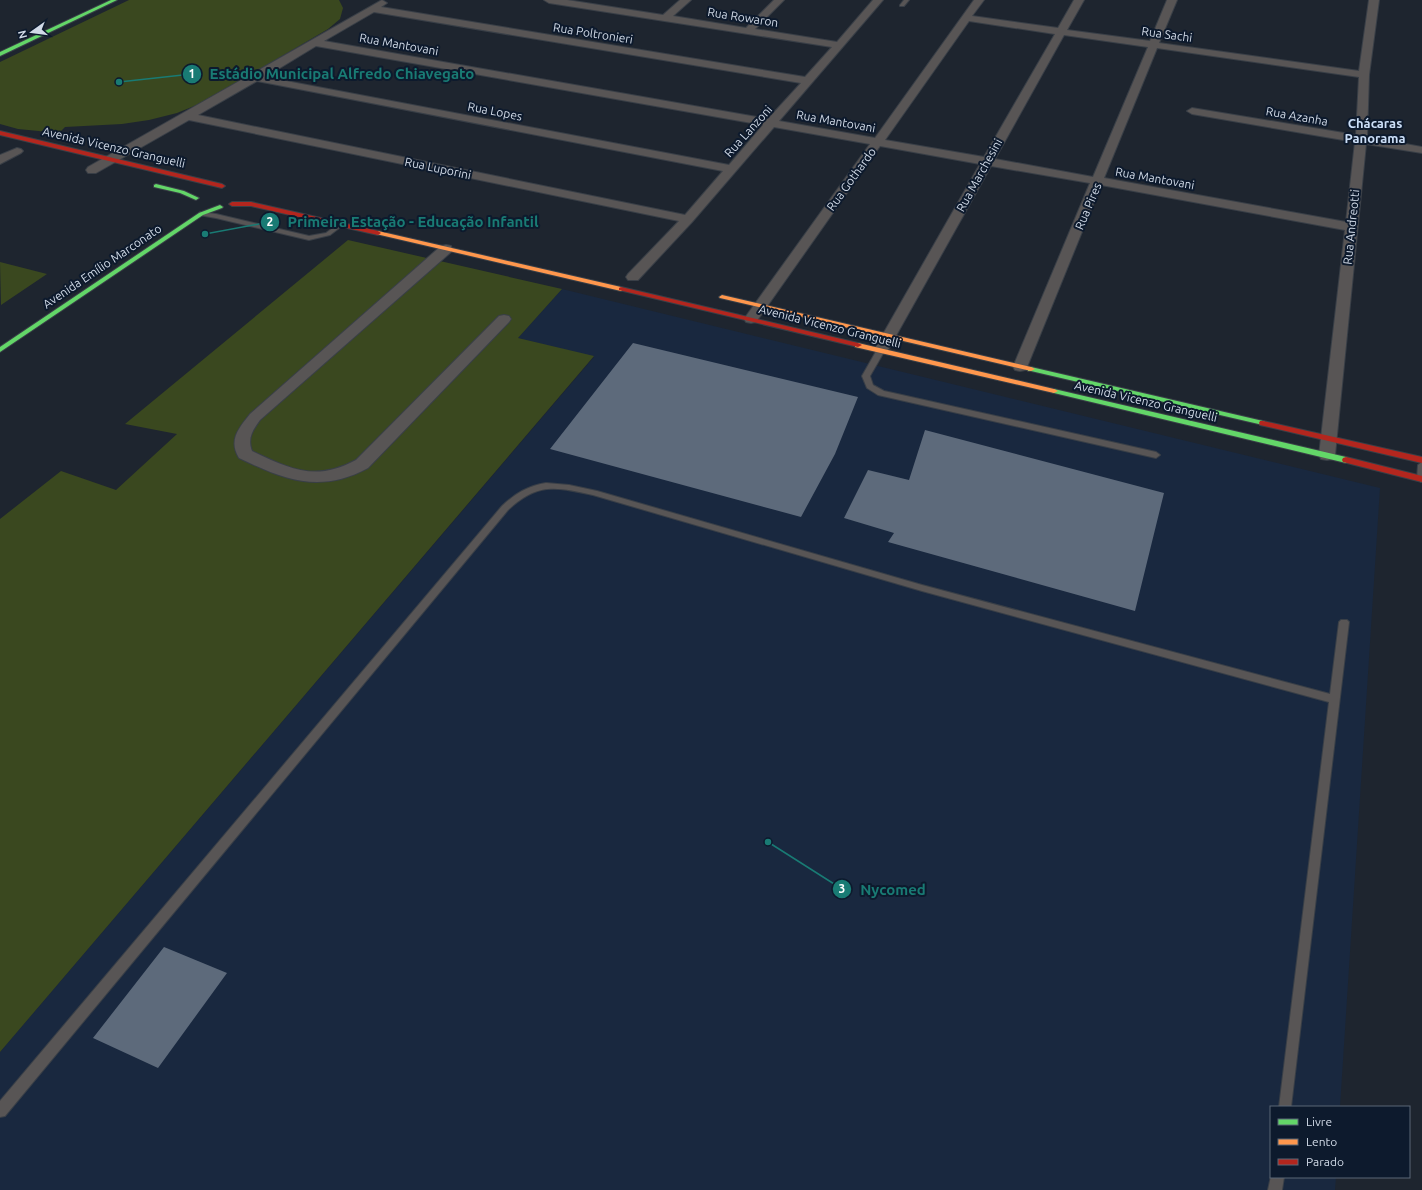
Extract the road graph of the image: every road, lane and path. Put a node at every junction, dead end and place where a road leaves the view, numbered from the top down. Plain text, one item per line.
1 (115, 0) edge
2 (388, 0) edge
3 (548, 0) edge
4 (686, 0) edge
5 (779, 0) edge
6 (878, 0) edge
7 (907, 0) edge
8 (979, 0) edge
9 (1079, 0) edge
10 (1172, 0) edge
11 (1374, 0) edge
12 (589, 3) edge
13 (902, 6) dead end
14 (373, 9) junction
15 (664, 18) junction
16 (966, 18) junction
17 (748, 31) junction
18 (1061, 32) junction
19 (316, 42) junction
20 (839, 45) junction
21 (1155, 45) junction
22 (0, 54) edge
23 (1364, 75) junction
24 (255, 78) junction
25 (809, 81) junction
26 (1192, 111) dead end
27 (188, 116) junction
28 (772, 124) junction
29 (0, 133) edge
30 (1361, 140) junction
31 (878, 142) junction
32 (16, 150) dead end
33 (1422, 150) edge
34 (0, 160) edge
35 (112, 160) junction
36 (986, 162) junction
37 (731, 169) junction
38 (88, 170) joint
39 (107, 174) dead end
40 (1098, 181) junction
41 (145, 183) dead end
42 (242, 195) dead end
43 (194, 203) junction
44 (232, 204) junction
45 (220, 207) junction
46 (201, 214) junction
47 (688, 219) junction
48 (340, 225) junction
49 (1350, 227) junction
50 (446, 249) junction
51 (633, 277) dead end
52 (716, 295) dead end
53 (761, 306) junction
54 (504, 319) dead end
55 (751, 319) junction
56 (890, 336) junction
57 (0, 350) edge
58 (881, 350) junction
59 (1020, 367) junction
60 (1330, 438) junction
61 (1156, 455) dead end
62 (1327, 455) junction
63 (1422, 460) edge
64 (1422, 465) edge
65 (1422, 479) edge
66 (1344, 622) dead end
67 (1334, 699) junction
68 (1285, 1106) edge
69 (0, 1111) edge
70 (1277, 1178) edge
71 (1275, 1190) edge

1 - 22 street
2 - 14 street
3 - 12 street, Rua Rowaron
4 - 15 street
5 - 17 street
6 - 20 street, Rua Lanzoni
7 - 13 lane
8 - 16 street, Rua Gothardo
9 - 18 street, Rua Marchesini
10 - 21 street, Rua Pires
11 - 23 street, Rua Andreotti
12 - 15 street, Rua Rowaron
14 - 19 street
14 - 25 street, Rua Poltronieri
15 - 17 street, Rua Rowaron
16 - 18 street, Rua Sachi
16 - 31 street, Rua Gothardo
17 - 20 street, Rua Rowaron
18 - 21 street, Rua Sachi
18 - 36 street, Rua Marchesini
19 - 24 street
19 - 28 street, Rua Mantovani
20 - 25 street, Rua Lanzoni
21 - 23 street, Rua Sachi
21 - 40 street, Rua Pires
23 - 30 street, Rua Andreotti
24 - 27 street
24 - 37 street, Rua Lopes
25 - 28 street, Rua Lanzoni
26 - 30 street, Rua Azanha
27 - 35 street
27 - 47 street, Rua Luporini
28 - 31 street, Rua Mantovani
28 - 37 street, Rua Lanzoni
29 - 35 street, Avenida Vicenzo Granguelli
30 - 33 street, Rua Azanha
30 - 49 street, Rua Andreotti
31 - 36 street, Rua Mantovani
31 - 53 street, Rua Gothardo
32 - 34 street
35 - 38 street
35 - 43 street, Avenida Vicenzo Granguelli
36 - 40 street, Rua Mantovani
36 - 56 street, Rua Marchesini
37 - 47 street, Rua Lanzoni
38 - 39 street, Avenida Vicenzo Granguelli
40 - 49 street, Rua Mantovani
40 - 59 street, Rua Pires
41 - 43 street, Avenida Vicenzo Granguelli
42 - 44 street, Avenida Vicenzo Granguelli
43 - 45 street, Avenida Vicenzo Granguelli
44 - 45 street, Avenida Vicenzo Granguelli
44 - 48 street, Avenida Vicenzo Granguelli
45 - 46 street, Avenida Emílio Marconato
46 - 48 lane
46 - 57 street, Avenida Emílio Marconato
47 - 51 street, Rua Lanzoni
48 - 50 street, Avenida Vicenzo Granguelli
49 - 60 street, Rua Andreotti
50 - 54 street
50 - 55 street, Avenida Vicenzo Granguelli
52 - 53 street, Avenida Vicenzo Granguelli
53 - 55 street, Rua Gothardo
53 - 56 street, Avenida Vicenzo Granguelli
55 - 58 street, Avenida Vicenzo Granguelli
56 - 58 street, Rua Marchesini
56 - 59 street, Avenida Vicenzo Granguelli
58 - 61 lane
58 - 62 street, Avenida Vicenzo Granguelli
59 - 60 street, Avenida Vicenzo Granguelli
60 - 62 street, Rua Andreotti
60 - 63 street, Avenida Vicenzo Granguelli
62 - 65 street, Avenida Vicenzo Granguelli
64 - 65 lane
66 - 67 lane
67 - 68 lane
67 - 69 lane
70 - 71 lane

